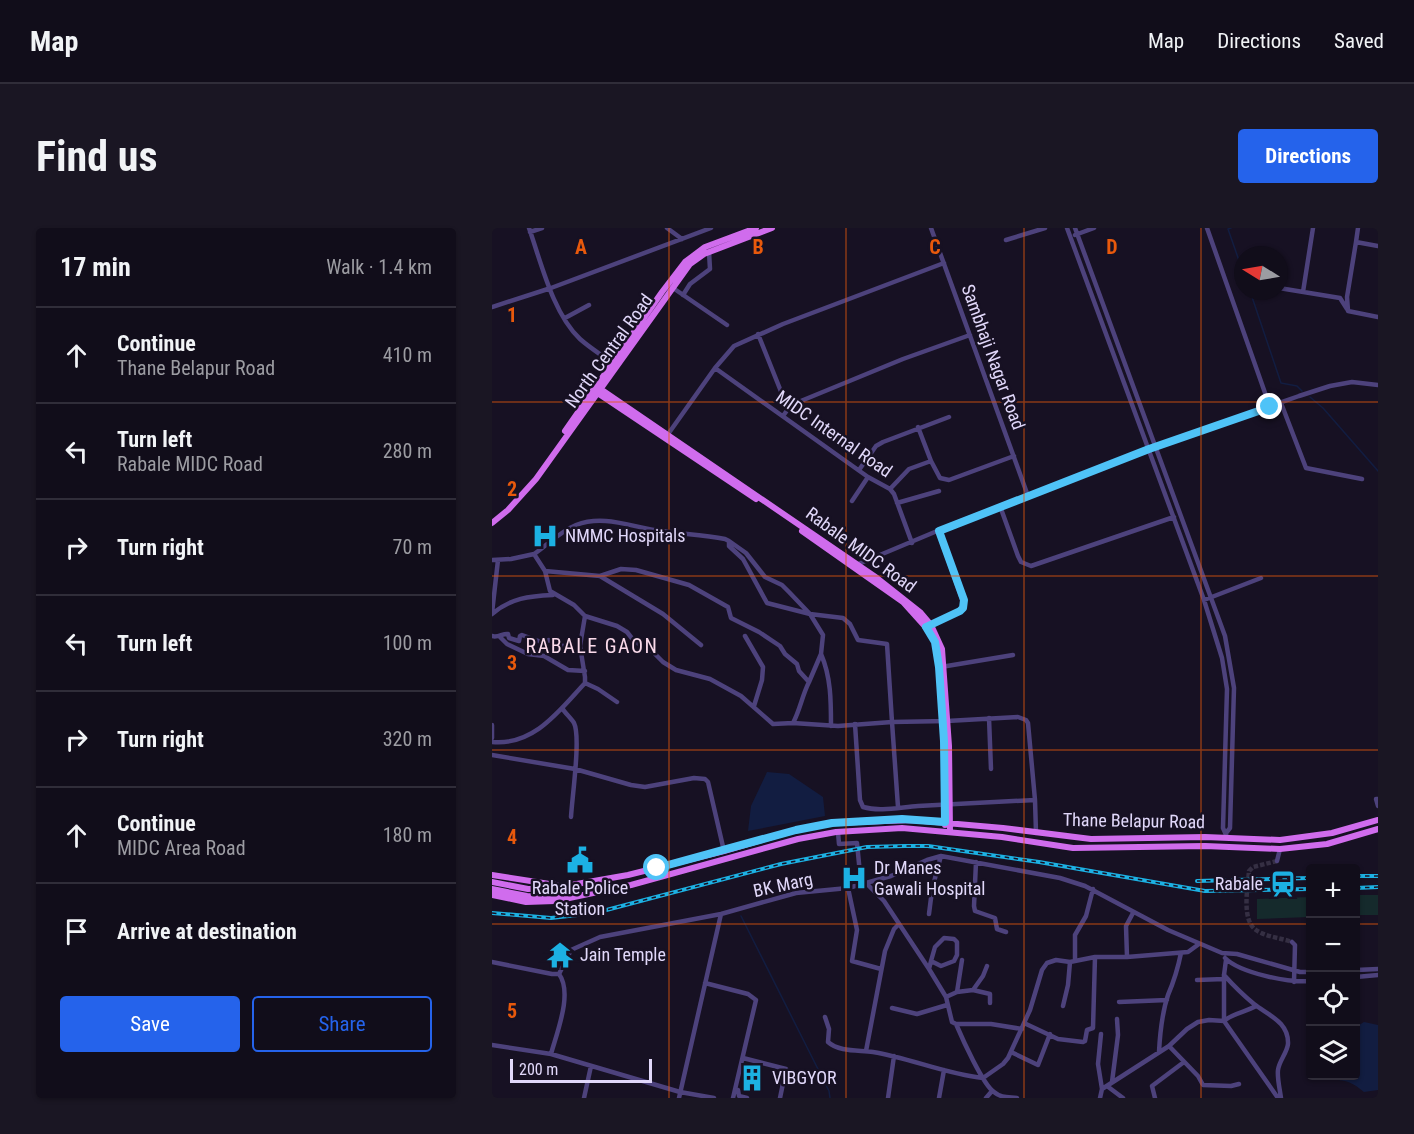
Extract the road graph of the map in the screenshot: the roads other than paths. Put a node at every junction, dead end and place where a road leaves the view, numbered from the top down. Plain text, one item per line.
1 (542, 228) edge
2 (667, 228) edge
3 (711, 228) edge
4 (756, 228) edge
5 (772, 228) edge
6 (931, 228) edge
7 (1045, 228) edge
8 (1067, 228) edge
9 (1075, 228) edge
10 (1094, 228) edge
11 (1207, 228) edge
12 (1313, 228) edge
13 (1358, 228) edge
14 (530, 230) edge
15 (1077, 234) junction
16 (1070, 236) junction
17 (682, 239) junction
18 (1006, 240) dead end
19 (1356, 242) junction
20 (1378, 246) edge
21 (709, 252) junction
22 (944, 263) junction
23 (551, 288) junction
24 (673, 288) junction
25 (1288, 290) edge
26 (1303, 292) junction
27 (683, 295) junction
28 (589, 305) dead end
29 (492, 308) edge
30 (1348, 312) junction
31 (1378, 317) edge
32 (565, 318) junction
33 (727, 325) dead end
34 (758, 334) junction
35 (970, 335) junction
36 (614, 364) junction
37 (715, 368) junction
38 (1127, 369) junction
39 (1120, 371) junction
40 (1378, 385) edge
41 (1133, 386) junction
42 (1126, 388) junction
43 (597, 390) junction
44 (1281, 403) junction
45 (1270, 407) junction
46 (788, 409) junction
47 (1142, 411) junction
48 (1136, 414) junction
49 (783, 416) junction
50 (949, 417) dead end
51 (918, 427) junction
52 (666, 436) junction
53 (1156, 447) junction
54 (1149, 449) junction
55 (1014, 456) junction
56 (931, 461) junction
57 (858, 470) junction
58 (868, 477) junction
59 (1362, 479) dead end
60 (890, 489) junction
61 (939, 491) dead end
62 (1028, 496) junction
63 (852, 501) dead end
64 (897, 504) junction
65 (1000, 506) junction
66 (1174, 517) junction
67 (492, 520) edge
68 (939, 531) junction
69 (729, 541) junction
70 (912, 543) junction
71 (534, 554) junction
72 (495, 560) edge
73 (854, 566) junction
74 (545, 572) junction
75 (600, 576) junction
76 (1261, 578) dead end
77 (553, 595) junction
78 (1211, 597) junction
79 (1204, 600) junction
80 (492, 614) edge
81 (810, 614) junction
82 (585, 616) junction
83 (929, 626) junction
84 (492, 636) edge
85 (500, 636) junction
86 (745, 636) dead end
87 (700, 645) dead end
88 (580, 653) junction
89 (821, 654) junction
90 (1013, 655) dead end
91 (1229, 656) junction
92 (1222, 658) junction
93 (941, 667) junction
94 (585, 671) junction
95 (809, 682) junction
96 (585, 683) junction
97 (617, 702) dead end
98 (754, 706) junction
99 (562, 708) junction
100 (989, 718) junction
101 (1226, 718) junction
102 (1233, 718) junction
103 (945, 721) junction
104 (892, 722) junction
105 (793, 723) junction
106 (855, 724) junction
107 (492, 725) edge
108 (831, 726) junction
109 (492, 740) edge
110 (492, 755) edge
111 (991, 769) dead end
112 (575, 770) junction
113 (1378, 799) edge
114 (1035, 800) junction
115 (948, 804) junction
116 (1378, 806) edge
117 (898, 807) junction
118 (571, 817) dead end
119 (1378, 820) edge
120 (948, 823) junction
121 (1378, 829) edge
122 (838, 832) junction
123 (948, 832) junction
124 (1036, 833) junction
125 (1226, 835) junction
126 (1280, 849) junction
127 (724, 851) junction
128 (941, 856) junction
129 (1277, 861) dead end
130 (976, 862) junction
131 (492, 875) edge
132 (492, 882) edge
133 (864, 884) junction
134 (571, 885) junction
135 (848, 888) junction
136 (492, 889) edge
137 (1093, 889) junction
138 (492, 895) edge
139 (573, 896) junction
140 (1133, 912) junction
141 (721, 914) junction
142 (929, 914) dead end
143 (899, 924) junction
144 (1006, 932) dead end
145 (1292, 942) dead end
146 (1199, 944) junction
147 (1181, 953) junction
148 (1222, 953) junction
149 (1095, 957) junction
150 (1127, 957) junction
151 (962, 960) dead end
152 (1226, 960) junction
153 (931, 961) junction
154 (1073, 961) junction
155 (492, 962) edge
156 (987, 966) dead end
157 (881, 969) junction
158 (930, 969) junction
159 (1378, 969) edge
160 (1360, 970) edge
161 (1295, 971) junction
162 (1306, 972) edge
163 (559, 974) junction
164 (1378, 975) edge
165 (1360, 976) edge
166 (1224, 977) junction
167 (1197, 980) dead end
168 (1306, 981) edge
169 (1294, 982) junction
170 (705, 983) junction
171 (973, 990) junction
172 (957, 992) junction
173 (946, 997) junction
174 (1167, 1000) junction
175 (1119, 1002) dead end
176 (990, 1003) dead end
177 (947, 1005) junction
178 (1063, 1006) dead end
179 (1256, 1006) junction
180 (892, 1008) dead end
181 (825, 1017) dead end
182 (1117, 1020) dead end
183 (1224, 1021) junction
184 (1024, 1023) junction
185 (956, 1024) junction
186 (1022, 1029) junction
187 (1050, 1034) junction
188 (1101, 1034) dead end
189 (492, 1045) edge
190 (1169, 1046) junction
191 (866, 1051) junction
192 (1011, 1052) junction
193 (1159, 1052) junction
194 (551, 1054) junction
195 (894, 1056) junction
196 (743, 1058) junction
197 (1184, 1062) junction
198 (591, 1066) junction
199 (944, 1070) junction
200 (742, 1075) dead end
201 (983, 1078) junction
202 (1239, 1084) dead end
203 (1107, 1086) junction
204 (992, 1091) junction
205 (679, 1095) edge
206 (703, 1097) edge
207 (1002, 1097) edge
208 (1153, 1097) edge
209 (584, 1098) edge
210 (714, 1098) edge
211 (733, 1098) edge
212 (747, 1098) edge
213 (780, 1098) edge
214 (888, 1098) edge
215 (939, 1098) edge
216 (986, 1098) edge
217 (1017, 1098) edge
218 (1100, 1098) edge
219 (1123, 1098) edge
220 (1280, 1098) edge

1 - 14 street
2 - 17 street
3 - 17 street
4 - 36 main road, North Central Road
5 - 21 main road, North Central Road
6 - 22 street, Sambhaji Nagar Road
7 - 18 street
8 - 16 street
9 - 15 street
10 - 15 street
11 - 45 street
12 - 26 street
13 - 19 street
14 - 23 street
15 - 16 street
15 - 38 street
16 - 39 street
17 - 23 street
19 - 20 street
19 - 30 street
21 - 24 main road, North Central Road
21 - 27 street
22 - 34 street
22 - 35 street, Sambhaji Nagar Road
23 - 29 street
23 - 32 street
24 - 27 street
24 - 36 main road, North Central Road
25 - 26 street
26 - 30 street
27 - 33 street
28 - 32 street
30 - 31 street
32 - 36 street
34 - 37 street
34 - 46 street
35 - 46 street
35 - 55 street, Sambhaji Nagar Road
36 - 43 main road, North Central Road
37 - 49 street, MIDC Internal Road
37 - 52 street
38 - 39 street
38 - 41 street
39 - 42 street
40 - 44 street
41 - 42 street
41 - 47 street
42 - 48 street
43 - 52 main road, Rabale MIDC Road
43 - 67 main road, North Central Road
44 - 45 street
44 - 59 street
45 - 53 street
46 - 49 street
47 - 48 street
47 - 53 street
48 - 54 street
49 - 57 street, MIDC Internal Road
50 - 51 street
51 - 56 street
51 - 57 street
52 - 73 main road, Rabale MIDC Road
53 - 54 street
53 - 78 street
54 - 62 street
54 - 66 street
55 - 56 street
55 - 62 street, Sambhaji Nagar Road
56 - 60 street
57 - 58 street, MIDC Internal Road
58 - 60 street, MIDC Internal Road
58 - 63 street
60 - 64 street, MIDC Internal Road
61 - 64 street
62 - 65 street
64 - 70 street, MIDC Internal Road
65 - 66 street
65 - 68 street
66 - 79 street
68 - 70 street
68 - 83 street
69 - 71 street
69 - 81 street
69 - 81 street
70 - 73 street
71 - 72 street
71 - 74 street
72 - 80 street
73 - 83 main road, Rabale MIDC Road
74 - 75 street
74 - 77 street
75 - 87 street
75 - 95 street
76 - 78 street
77 - 80 street
77 - 82 street
78 - 79 street
78 - 91 street
79 - 92 street
81 - 89 street
81 - 104 street
82 - 88 street
82 - 98 street
83 - 93 main road, Rabale MIDC Road
84 - 85 street
85 - 88 street
85 - 94 street
86 - 98 street
88 - 94 street
89 - 95 street
89 - 108 street
90 - 93 street
91 - 92 street
91 - 102 street
92 - 101 street
93 - 103 main road, Rabale MIDC Road
94 - 96 street
95 - 105 street
96 - 97 street
96 - 99 street
98 - 105 street
99 - 109 street
99 - 112 street
100 - 103 street
100 - 111 street
100 - 114 street
101 - 102 street
101 - 125 street
102 - 125 street
103 - 104 street
103 - 115 main road, Rabale MIDC Road
104 - 106 street
104 - 117 street
105 - 108 street
106 - 108 street
106 - 117 street
107 - 109 street
110 - 112 street
112 - 118 street
112 - 127 street
113 - 116 street
114 - 115 street
114 - 124 street
115 - 117 street
115 - 120 main road, Rabale MIDC Road
119 - 125 main road, Thane Belapur Road
120 - 123 main road, Rabale MIDC Road
120 - 124 main road, Thane Belapur Road
120 - 127 main road, Thane Belapur Road
121 - 126 main road, Thane Belapur Road
122 - 123 main road, Thane Belapur Road
122 - 133 street
122 - 139 main road, Thane Belapur Road
123 - 126 main road, Thane Belapur Road
124 - 125 main road, Thane Belapur Road
126 - 129 street
127 - 134 main road, Thane Belapur Road
128 - 130 street, BK Marg
128 - 133 street, BK Marg
128 - 142 street
130 - 137 street, BK Marg
130 - 144 street
131 - 134 main road
132 - 134 main road
133 - 135 street, BK Marg
133 - 143 street
135 - 141 street, BK Marg
135 - 157 street
136 - 139 main road
137 - 140 street, BK Marg
137 - 154 street
138 - 139 main road
140 - 146 street, BK Marg
140 - 150 street
141 - 163 street, BK Marg
141 - 170 street
143 - 157 street
143 - 158 street
145 - 161 street
146 - 147 street
146 - 148 street, BK Marg
147 - 150 street
147 - 174 street
148 - 152 street
148 - 161 street, BK Marg
149 - 150 street
149 - 154 street
149 - 187 street
151 - 172 street
152 - 166 street
152 - 169 street
153 - 153 street
153 - 158 street
154 - 178 street
154 - 184 street
155 - 163 street
156 - 171 street
157 - 191 street
158 - 173 street
159 - 160 street
161 - 162 street, BK Marg
161 - 169 street
163 - 194 street
164 - 165 street
166 - 167 street
166 - 179 street
166 - 183 street
168 - 169 street
170 - 196 street
170 - 205 street
171 - 172 street
171 - 176 street
172 - 173 street
173 - 177 street
174 - 175 street
174 - 193 street
177 - 180 street
177 - 185 street
179 - 183 street
179 - 220 street
181 - 191 street
182 - 203 street
183 - 190 street
183 - 220 street
184 - 186 street
184 - 187 street
185 - 186 street
185 - 201 street
186 - 192 street
187 - 192 street
188 - 203 street
189 - 194 street
190 - 193 street
190 - 197 street
191 - 195 street
192 - 201 street
193 - 203 street
194 - 198 street
195 - 199 street
195 - 214 street
196 - 211 street
196 - 213 street
197 - 202 street
197 - 208 street
198 - 205 street
198 - 209 street
199 - 201 street
199 - 215 street
200 - 212 street
201 - 204 street
203 - 218 street
203 - 219 street
204 - 207 street
204 - 216 street
205 - 206 street
206 - 210 street
207 - 217 street

